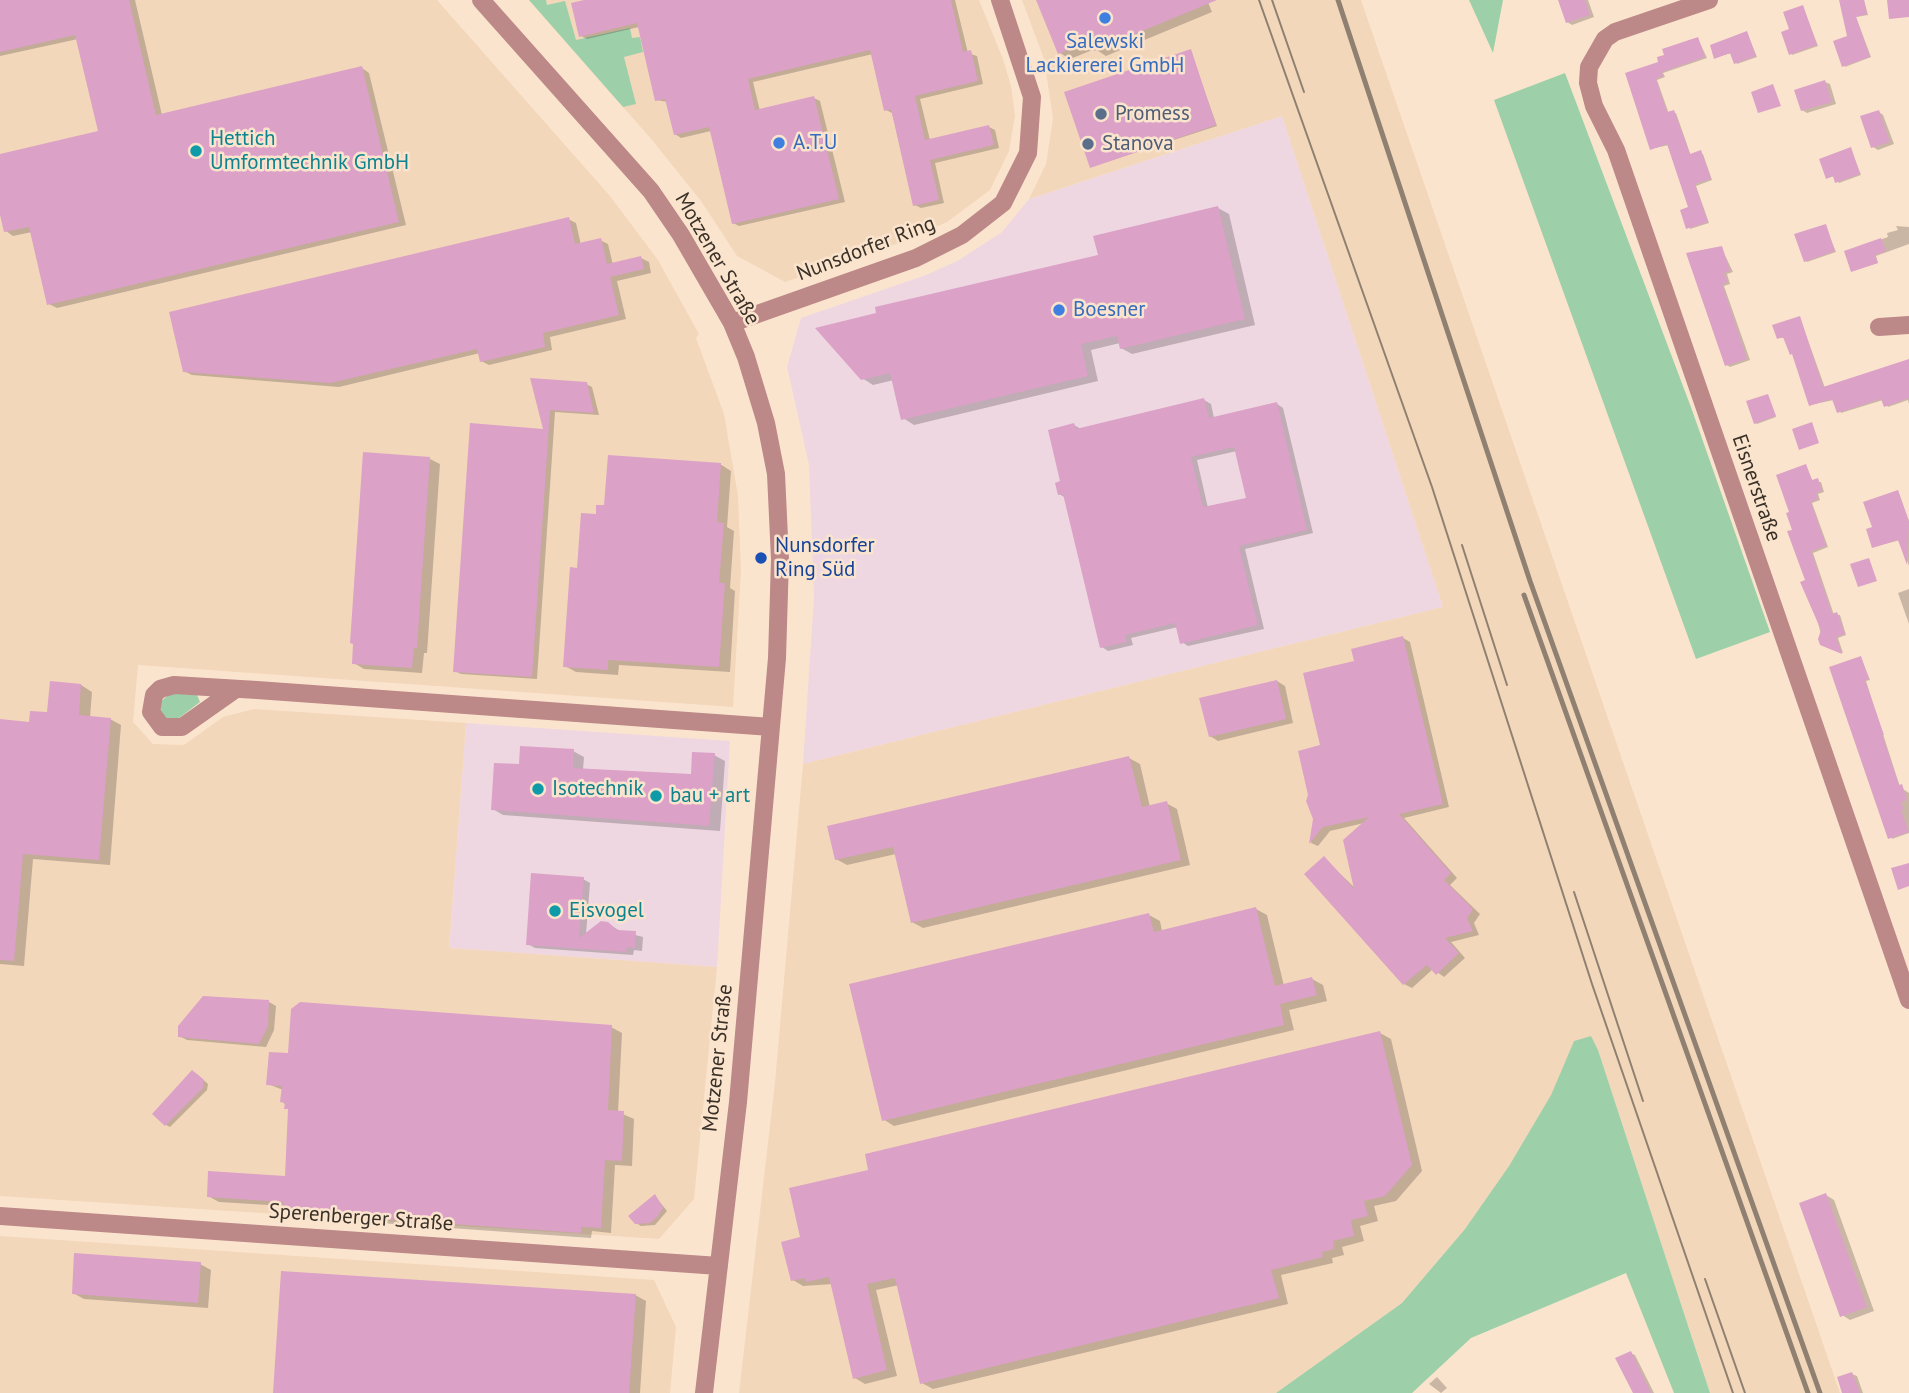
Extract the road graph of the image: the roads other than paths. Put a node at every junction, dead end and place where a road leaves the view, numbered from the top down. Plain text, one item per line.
1 (481, 0) edge
2 (1000, 0) edge
3 (1709, 0) edge
4 (732, 323) junction
5 (1909, 325) edge
6 (1880, 327) dead end
7 (236, 689) dead end
8 (771, 727) junction
9 (1909, 1000) edge
10 (0, 1216) edge
11 (719, 1266) junction
12 (704, 1393) edge

1 - 4 street, Motzener Straße
2 - 4 street, Nunsdorfer Ring
3 - 9 street, Eisnerstraße
4 - 8 street, Motzener Straße
5 - 6 street
7 - 8 street
8 - 11 street, Motzener Straße
10 - 11 street, Sperenberger Straße
11 - 12 street, Motzener Straße

